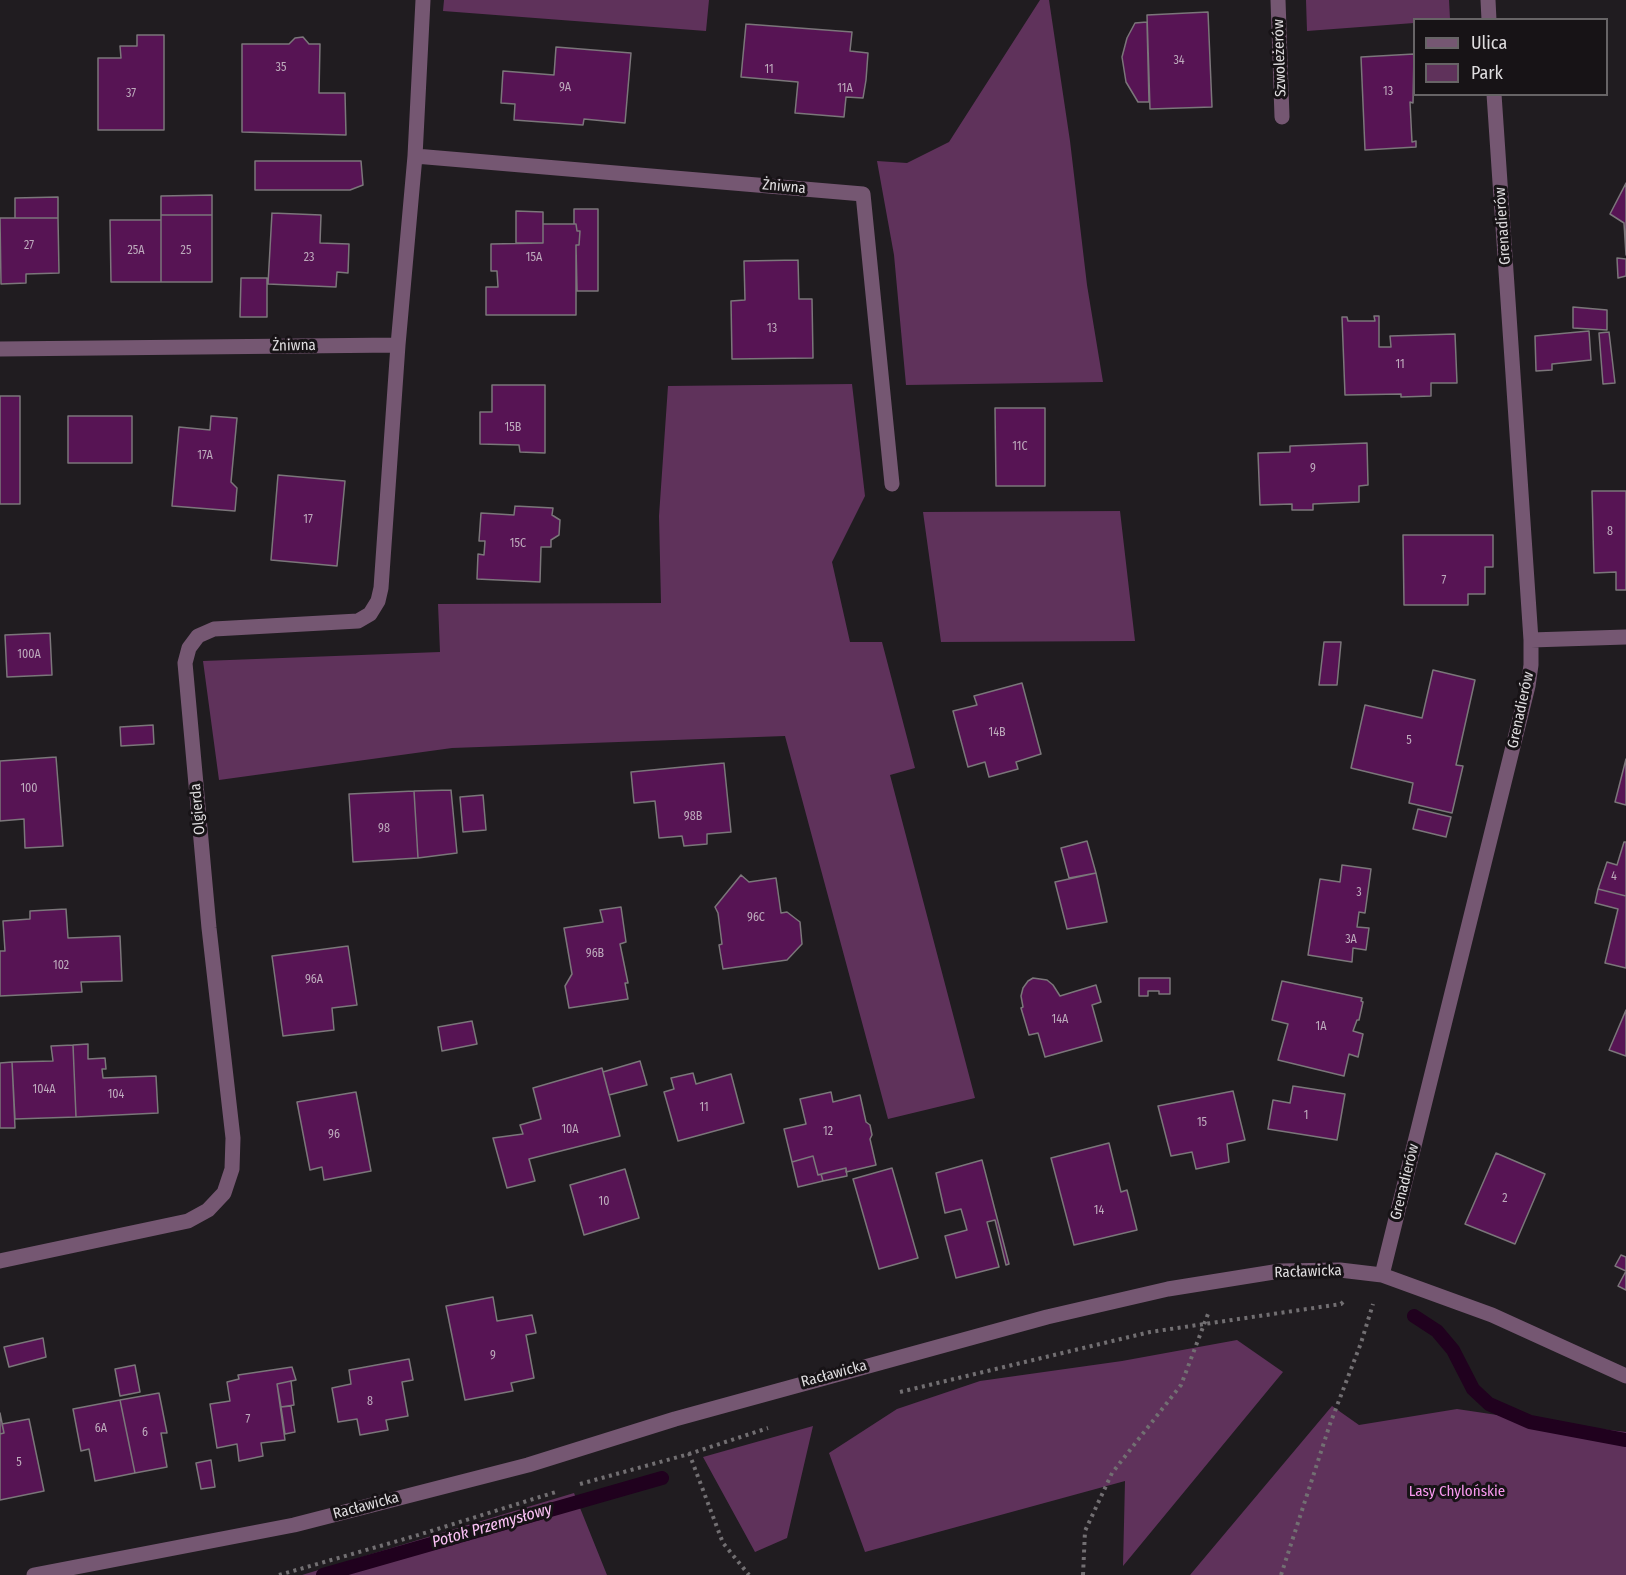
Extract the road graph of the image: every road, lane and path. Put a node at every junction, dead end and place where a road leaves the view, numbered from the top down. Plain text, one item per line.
1 (423, 0) edge
2 (1278, 0) edge
3 (1488, 0) edge
4 (1489, 18) edge
5 (1494, 96) edge
6 (1282, 117) dead end
7 (415, 156) junction
8 (398, 345) junction
9 (0, 349) edge
10 (892, 484) dead end
11 (1626, 637) edge
12 (1531, 640) junction
13 (0, 1262) edge
14 (1382, 1275) junction
15 (1216, 1281) junction
16 (1205, 1324) junction
17 (1626, 1376) edge
18 (896, 1393) dead end
19 (675, 1419) junction
20 (775, 1426) dead end
21 (689, 1454) junction
22 (34, 1575) edge
23 (279, 1575) edge
24 (749, 1575) edge
25 (1083, 1575) edge
26 (1281, 1575) edge

1 - 7 street
2 - 6 street, Szwoleżerów
3 - 4 street
5 - 12 street, Grenadierów
7 - 8 street
7 - 10 street, Żniwna
8 - 9 street, Żniwna
8 - 13 street, Olgierda
11 - 12 street
12 - 14 street, Grenadierów
14 - 15 street, Racławicka
14 - 16 path
14 - 17 street, Racławicka
14 - 26 path
15 - 16 path
15 - 19 street, Racławicka
16 - 18 path
16 - 25 path
19 - 21 path
19 - 22 street, Racławicka
20 - 21 path
21 - 23 path
21 - 24 path

